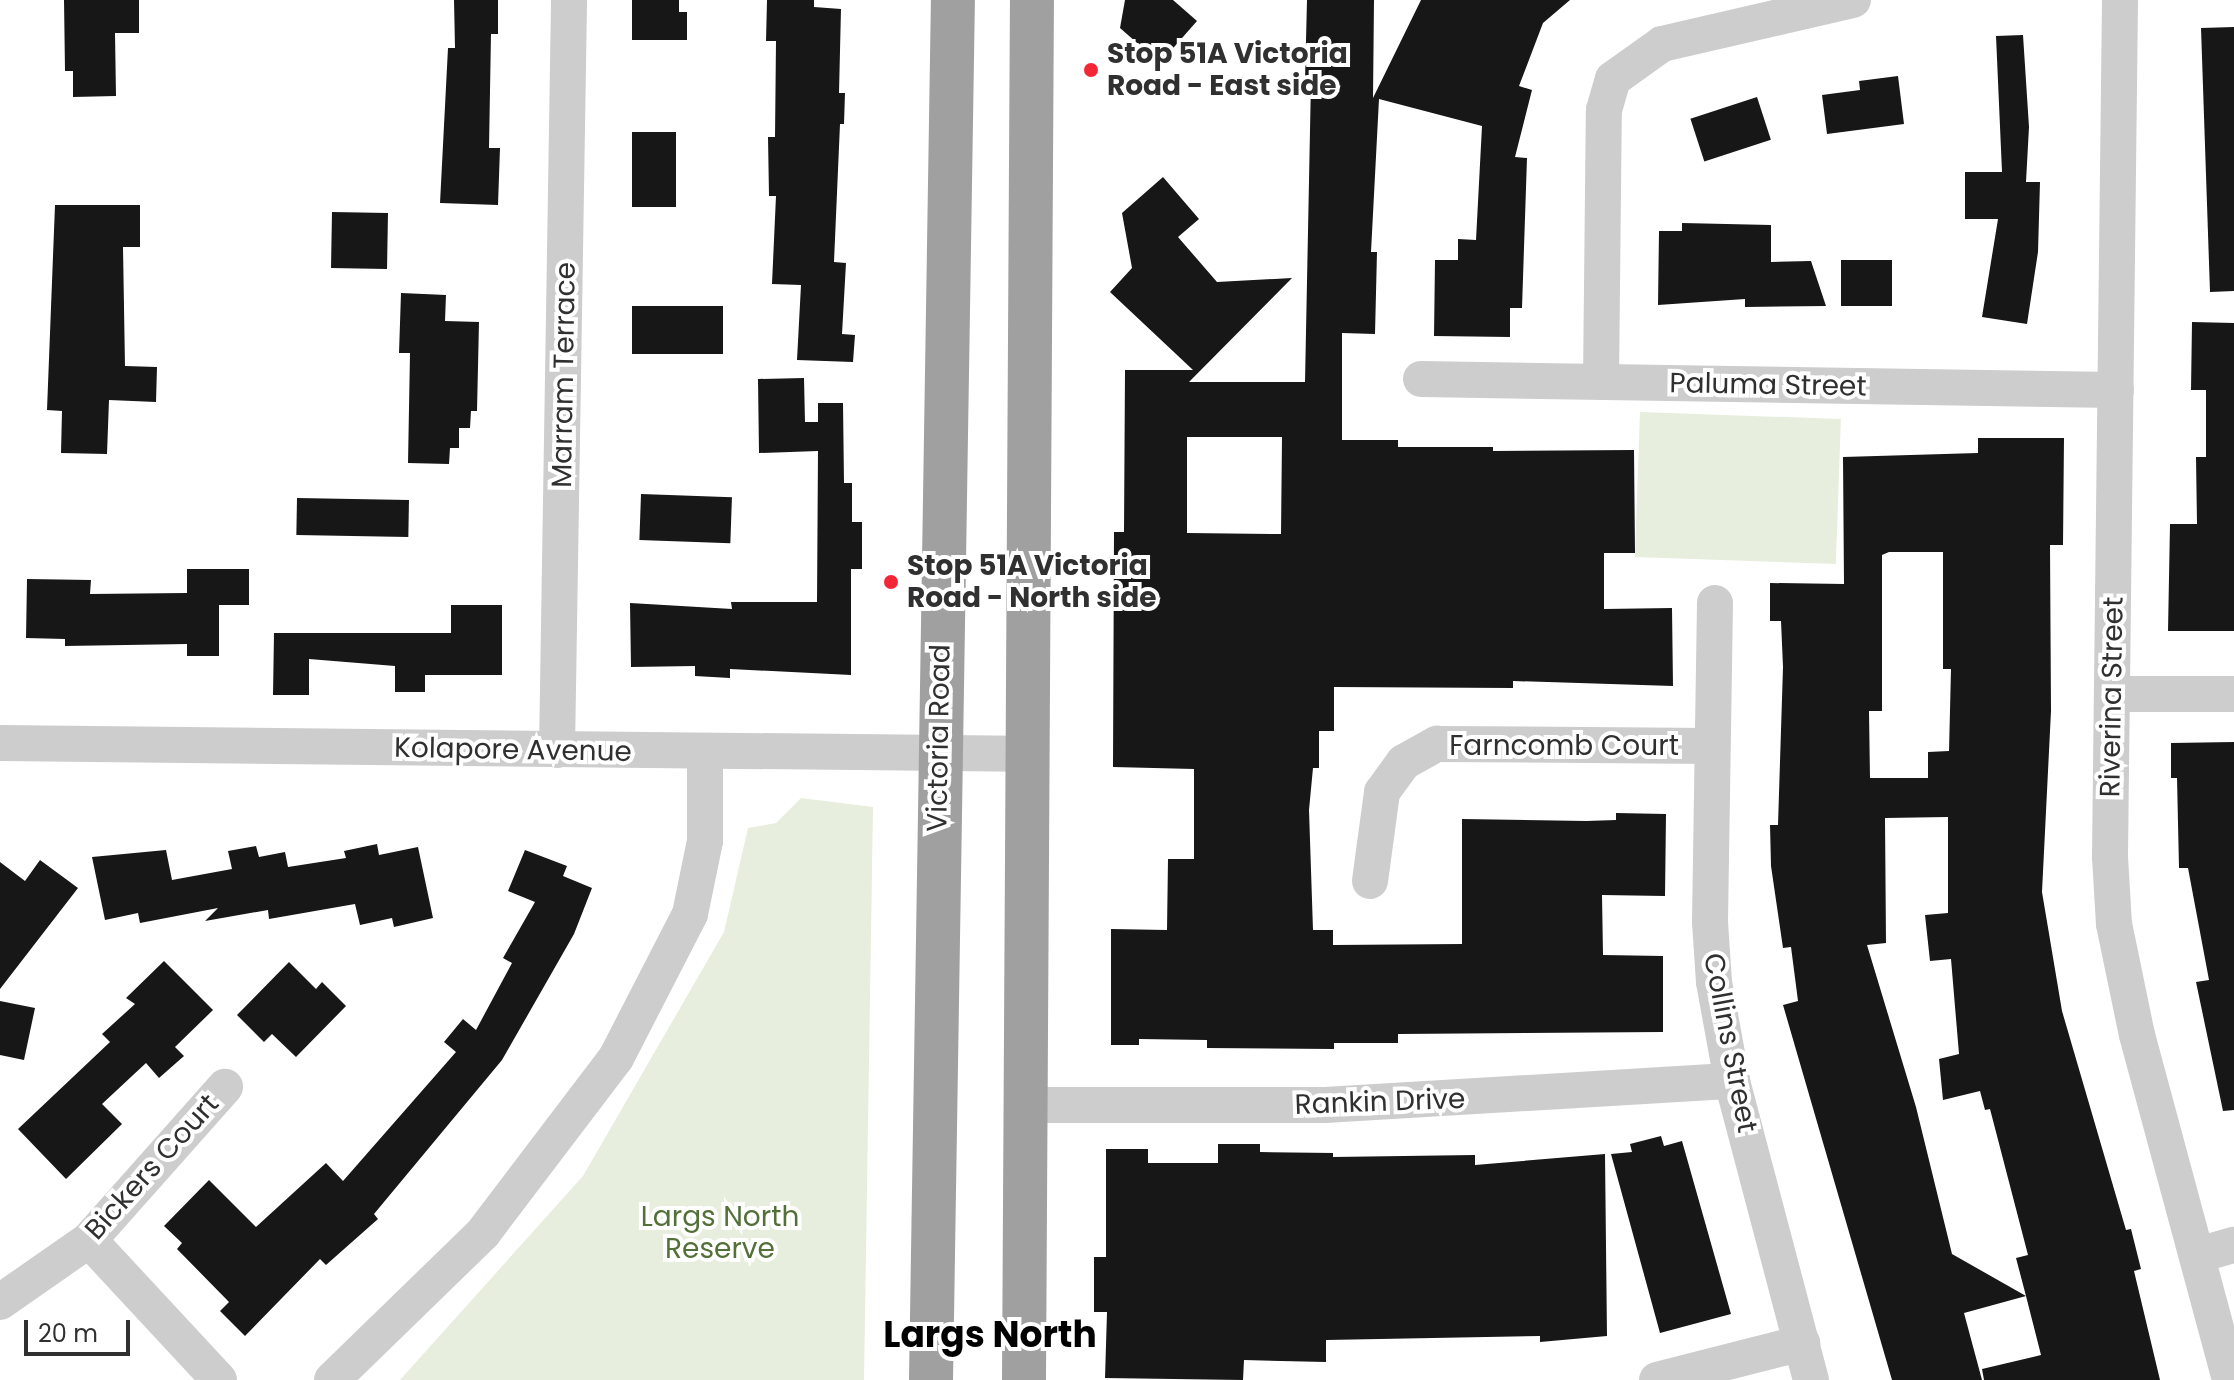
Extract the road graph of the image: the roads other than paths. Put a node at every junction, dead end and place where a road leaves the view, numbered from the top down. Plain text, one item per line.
1 (569, 0) edge
2 (953, 0) edge
3 (1032, 0) edge
4 (1853, 0) edge
5 (2120, 0) edge
6 (1421, 379) dead end
7 (1601, 382) junction
8 (2116, 390) junction
9 (1715, 603) dead end
10 (2112, 694) junction
11 (2234, 694) edge
12 (0, 743) edge
13 (1712, 746) junction
14 (557, 750) junction
15 (705, 752) junction
16 (937, 754) junction
17 (1026, 754) junction
18 (1370, 881) dead end
19 (1732, 1081) junction
20 (225, 1087) dead end
21 (1026, 1105) junction
22 (89, 1240) junction
23 (2234, 1245) edge
24 (2198, 1255) junction
25 (0, 1302) edge
26 (1802, 1343) junction
27 (219, 1380) edge
28 (332, 1380) edge
29 (931, 1380) edge
30 (1024, 1380) edge
31 (1657, 1380) edge
32 (1811, 1380) edge
33 (2230, 1380) edge

1 - 14 street, Marram Terrace
2 - 16 highway, Victoria Road
3 - 17 highway
4 - 7 street
5 - 8 street, Riverina Street
6 - 7 street, Paluma Street
7 - 8 street, Paluma Street
8 - 10 street, Riverina Street
9 - 13 street, Collins Street
10 - 11 street
10 - 24 street, Riverina Street
12 - 14 street, Kolapore Avenue
13 - 18 street, Farncomb Court
13 - 19 street, Collins Street
14 - 15 street, Kolapore Avenue
15 - 16 street, Kolapore Avenue
15 - 28 street
16 - 17 street, Kolapore Avenue
16 - 29 highway, Victoria Road
17 - 21 highway
19 - 21 street, Rankin Drive
19 - 26 street, Collins Street
20 - 22 street, Bickers Court
21 - 30 highway
22 - 25 street, Bickers Court
22 - 27 street
23 - 24 street
24 - 33 street, Riverina Street
26 - 31 street
26 - 32 street, Collins Street

